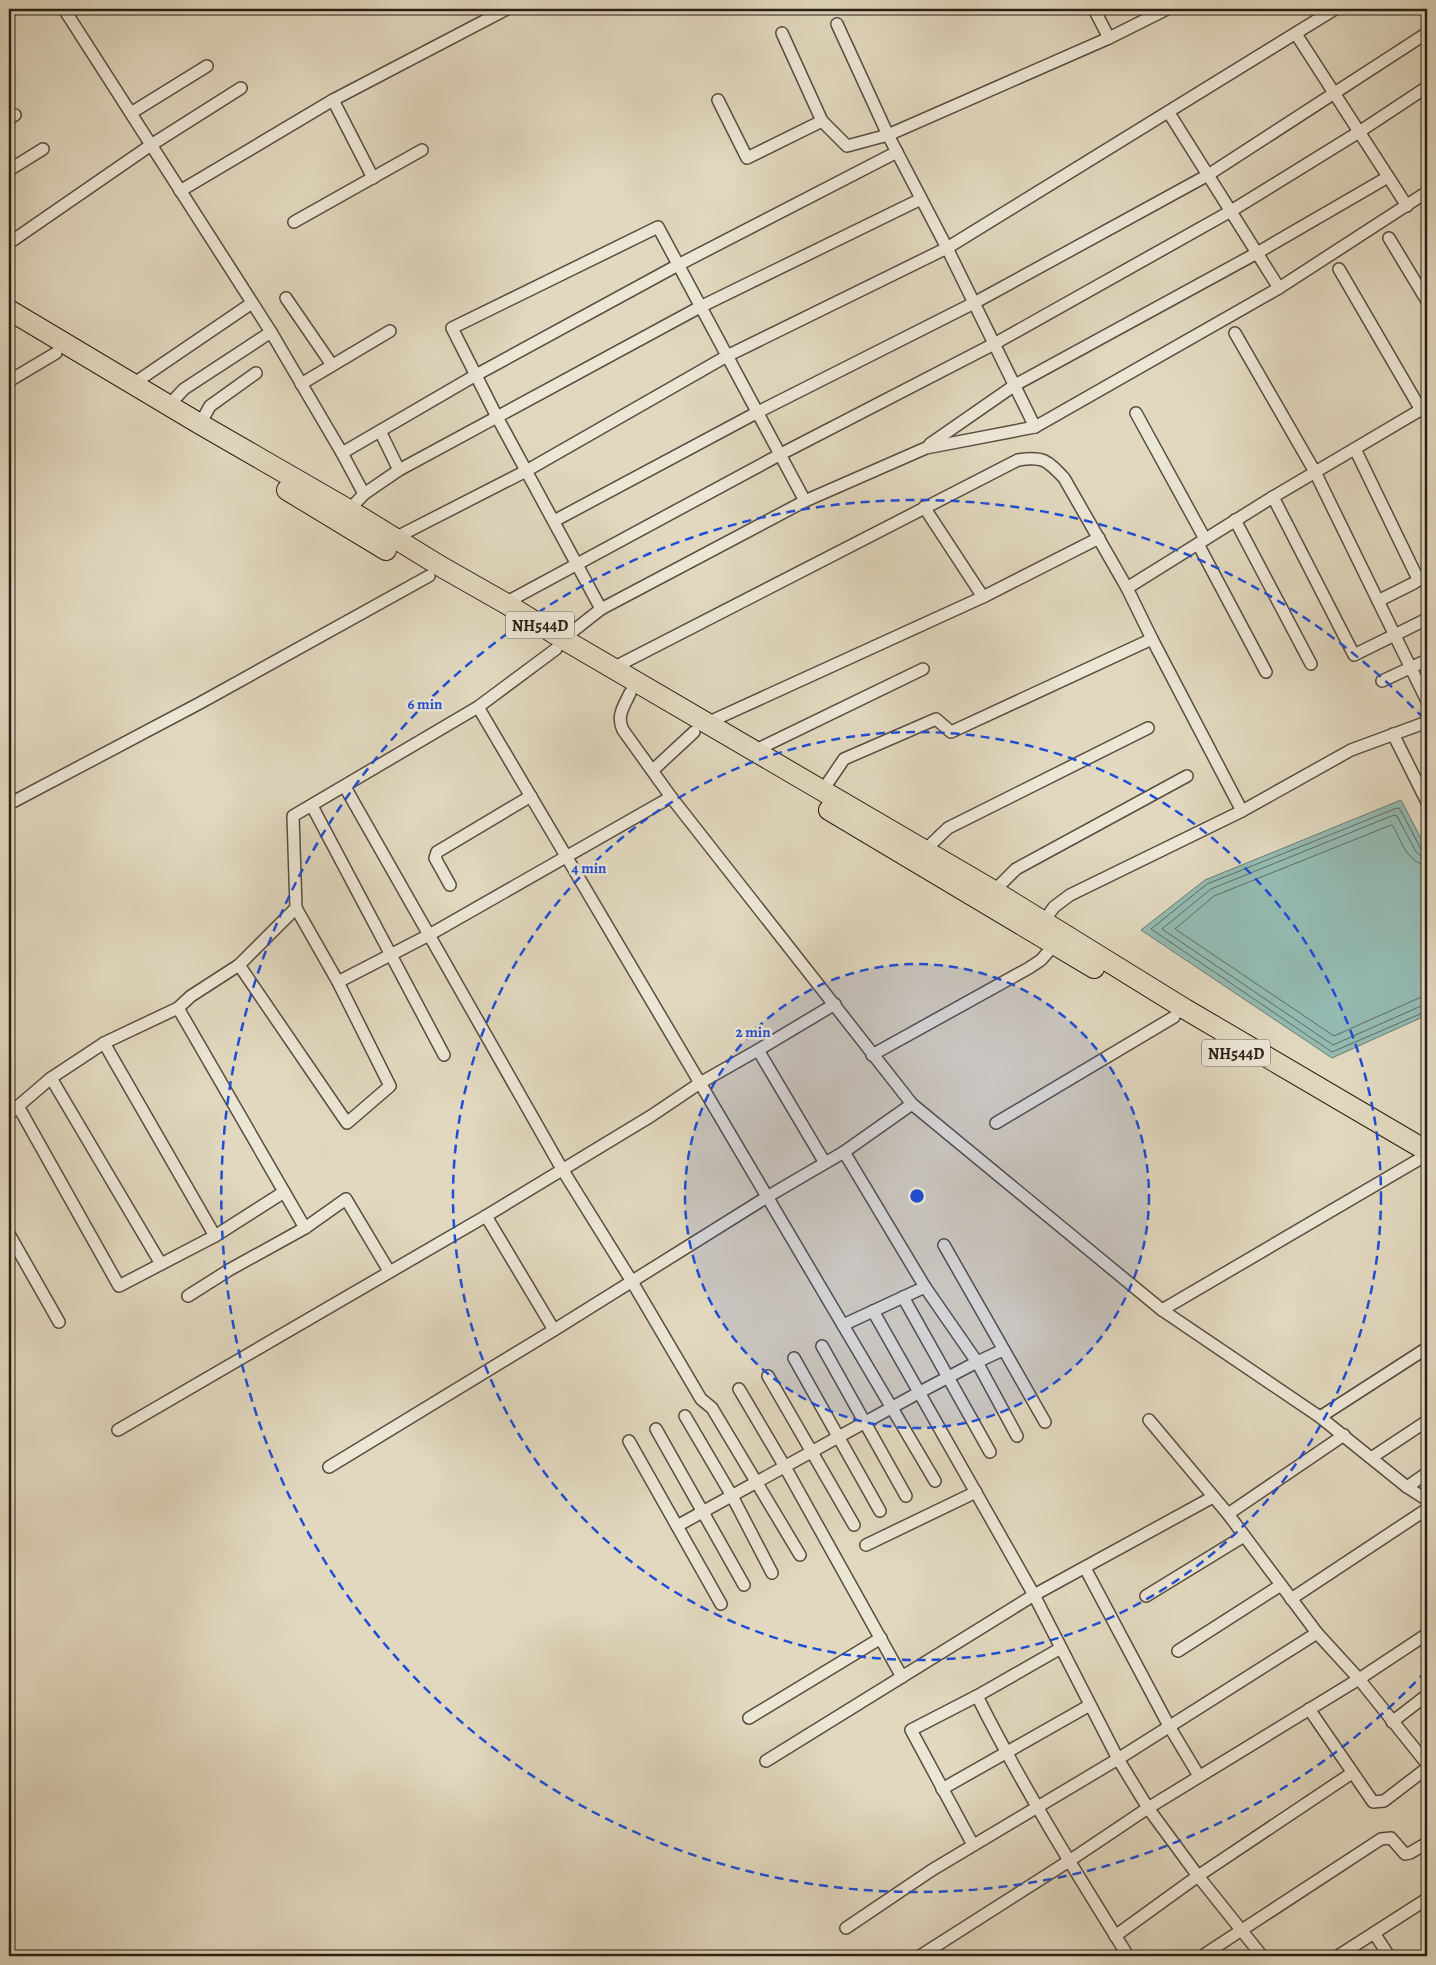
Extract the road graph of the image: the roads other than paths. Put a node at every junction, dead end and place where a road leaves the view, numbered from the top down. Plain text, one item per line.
1 (64, 9) edge
2 (508, 9) edge
3 (1094, 9) edge
4 (1167, 9) edge
5 (1336, 9) edge
6 (837, 24) dead end
7 (1427, 33) edge
8 (782, 34) dead end
9 (1296, 34) junction
10 (1109, 38) junction
11 (207, 66) dead end
12 (1427, 87) edge
13 (241, 88) dead end
14 (1334, 93) junction
15 (333, 100) junction
16 (718, 100) dead end
17 (131, 113) junction
18 (1169, 113) junction
19 (822, 122) junction
20 (1359, 132) junction
21 (888, 135) junction
22 (151, 145) junction
23 (43, 149) dead end
24 (422, 150) dead end
25 (897, 152) junction
26 (9, 170) edge
27 (1208, 176) junction
28 (1388, 177) junction
29 (373, 178) junction
30 (180, 191) junction
31 (1427, 192) edge
32 (921, 199) junction
33 (1407, 206) junction
34 (1231, 212) junction
35 (294, 222) dead end
36 (1389, 238) dead end
37 (9, 243) edge
38 (947, 248) junction
39 (1257, 253) junction
40 (678, 265) junction
41 (1339, 268) dead end
42 (1279, 288) junction
43 (286, 298) dead end
44 (1427, 301) edge
45 (252, 303) junction
46 (974, 303) junction
47 (700, 307) junction
48 (9, 310) edge
49 (9, 326) edge
50 (390, 331) dead end
51 (271, 332) junction
52 (1235, 333) dead end
53 (994, 344) junction
54 (56, 353) junction
55 (727, 356) junction
56 (332, 365) junction
57 (256, 373) dead end
58 (476, 375) junction
59 (9, 381) edge
60 (133, 384) junction
61 (301, 384) junction
62 (1014, 385) junction
63 (169, 405) junction
64 (1424, 408) edge
65 (758, 412) junction
66 (1136, 413) dead end
67 (497, 417) junction
68 (200, 424) junction
69 (1035, 427) junction
70 (380, 431) junction
71 (926, 448) junction
72 (1355, 449) junction
73 (342, 454) junction
74 (781, 454) junction
75 (399, 470) junction
76 (526, 471) junction
77 (1315, 472) junction
78 (364, 494) junction
79 (1273, 497) junction
80 (805, 501) junction
81 (924, 507) junction
82 (349, 510) junction
83 (1235, 520) junction
84 (554, 521) junction
85 (1099, 538) junction
86 (393, 539) junction
87 (1201, 541) junction
88 (578, 565) junction
89 (429, 576) junction
90 (1127, 588) junction
91 (983, 597) junction
92 (1378, 601) junction
93 (505, 603) junction
94 (602, 609) junction
95 (1427, 619) edge
96 (1395, 634) junction
97 (1152, 639) junction
98 (560, 644) junction
99 (1427, 660) edge
100 (1312, 664) dead end
101 (613, 668) junction
102 (1410, 668) junction
103 (923, 669) dead end
104 (1266, 672) dead end
105 (1382, 681) dead end
106 (630, 693) junction
107 (1427, 701) edge
108 (478, 707) junction
109 (1427, 722) edge
110 (700, 728) junction
111 (1148, 728) dead end
112 (1393, 734) junction
113 (754, 751) junction
114 (653, 770) junction
115 (1186, 776) dead end
116 (345, 787) junction
117 (823, 790) junction
118 (531, 796) junction
119 (671, 797) junction
120 (1427, 800) edge
121 (9, 804) edge
122 (312, 806) junction
123 (1242, 811) junction
124 (926, 850) junction
125 (566, 857) junction
126 (450, 885) dead end
127 (994, 891) junction
128 (296, 908) junction
129 (1044, 921) junction
130 (429, 935) junction
131 (1055, 944) junction
132 (391, 956) junction
133 (239, 965) junction
134 (338, 982) junction
135 (834, 1004) junction
136 (178, 1008) junction
137 (1174, 1017) junction
138 (104, 1043) junction
139 (758, 1050) junction
140 (872, 1054) junction
141 (444, 1056) dead end
142 (51, 1078) junction
143 (700, 1083) junction
144 (912, 1104) junction
145 (18, 1106) junction
146 (9, 1114) edge
147 (996, 1123) dead end
148 (844, 1152) junction
149 (1424, 1159) edge
150 (825, 1163) junction
151 (562, 1169) junction
152 (284, 1192) junction
153 (766, 1197) junction
154 (486, 1216) junction
155 (304, 1228) junction
156 (9, 1234) edge
157 (215, 1236) junction
158 (944, 1245) dead end
159 (161, 1264) junction
160 (389, 1271) junction
161 (631, 1280) junction
162 (925, 1287) junction
163 (188, 1296) dead end
164 (903, 1297) junction
165 (1162, 1310) junction
166 (873, 1311) junction
167 (59, 1322) dead end
168 (843, 1325) junction
169 (554, 1330) junction
170 (822, 1346) dead end
171 (1427, 1348) edge
172 (1004, 1350) junction
173 (794, 1358) dead end
174 (977, 1362) junction
175 (768, 1376) dead end
176 (949, 1378) junction
177 (739, 1388) dead end
178 (920, 1392) junction
179 (893, 1408) junction
180 (685, 1416) dead end
181 (1320, 1417) junction
182 (1149, 1420) dead end
183 (1427, 1421) edge
184 (1045, 1422) dead end
185 (866, 1423) junction
186 (656, 1429) dead end
187 (118, 1430) dead end
188 (1344, 1435) junction
189 (1017, 1436) dead end
190 (839, 1437) junction
191 (629, 1441) dead end
192 (811, 1452) junction
193 (990, 1452) dead end
194 (1371, 1458) junction
195 (329, 1467) dead end
196 (785, 1467) junction
197 (1427, 1473) edge
198 (935, 1481) dead end
199 (758, 1482) junction
200 (1407, 1486) junction
201 (976, 1492) junction
202 (732, 1496) junction
203 (906, 1496) dead end
204 (1213, 1497) junction
205 (1427, 1500) edge
206 (1427, 1509) edge
207 (703, 1511) junction
208 (880, 1511) dead end
209 (1228, 1514) junction
210 (854, 1525) dead end
211 (677, 1526) junction
212 (1244, 1536) junction
213 (866, 1544) dead end
214 (800, 1555) dead end
215 (1085, 1568) junction
216 (772, 1573) dead end
217 (744, 1585) dead end
218 (1281, 1585) junction
219 (1034, 1595) junction
220 (1146, 1596) dead end
221 (1291, 1599) junction
222 (721, 1604) dead end
223 (1317, 1633) junction
224 (1427, 1634) edge
225 (881, 1638) junction
226 (1061, 1648) junction
227 (1178, 1651) dead end
228 (902, 1677) junction
229 (1359, 1679) junction
230 (977, 1696) junction
231 (1427, 1696) edge
232 (1090, 1705) junction
233 (1309, 1709) junction
234 (749, 1718) dead end
235 (1392, 1722) junction
236 (1169, 1726) junction
237 (1006, 1753) junction
238 (1425, 1757) edge
239 (1118, 1759) junction
240 (766, 1761) dead end
241 (1427, 1768) edge
242 (1352, 1772) junction
243 (1199, 1776) junction
244 (942, 1789) junction
245 (1038, 1807) junction
246 (1148, 1808) junction
247 (1427, 1843) edge
248 (973, 1846) junction
249 (1069, 1862) junction
250 (1198, 1876) junction
251 (1427, 1899) edge
252 (846, 1928) dead end
253 (1241, 1931) junction
254 (1374, 1933) junction
255 (1115, 1936) junction
256 (920, 1956) edge
257 (1128, 1956) edge
258 (1202, 1956) edge
259 (1262, 1956) edge
260 (1338, 1956) edge
261 (1389, 1956) edge

1 - 17 street
2 - 15 street
3 - 10 street
4 - 10 street
5 - 9 street
6 - 21 street
7 - 14 street
8 - 19 street
9 - 14 street
9 - 18 street
10 - 21 street
11 - 17 street
12 - 20 street
13 - 22 street
14 - 20 street
14 - 27 street
15 - 29 street
15 - 30 street
16 - 19 street
17 - 22 street
18 - 27 street
18 - 38 street
19 - 21 street
20 - 28 street
20 - 34 street
21 - 25 street
22 - 30 street
22 - 37 street
23 - 26 street
24 - 29 street
25 - 32 street
25 - 40 street
27 - 34 street
27 - 46 street
28 - 33 street
28 - 39 street
29 - 35 street
30 - 45 street
31 - 33 street
32 - 38 street
32 - 47 street
33 - 42 street
34 - 39 street
34 - 53 street
36 - 44 street
38 - 46 street
38 - 55 street
39 - 42 street
39 - 62 street
40 - 47 street
40 - 58 street
40 - 58 street
41 - 64 street
42 - 69 street
43 - 56 street
45 - 51 street
45 - 60 street
46 - 53 street
46 - 65 street
47 - 55 street
47 - 67 street
48 - 60 highway, NH544D
49 - 54 highway, NH544D
50 - 56 street
51 - 61 street
51 - 63 street
52 - 77 street
53 - 62 street
53 - 74 street
54 - 59 street
54 - 89 highway, NH544D
55 - 65 street
55 - 76 street
56 - 61 street
57 - 68 street
58 - 67 street
58 - 70 street
60 - 63 highway, NH544D
61 - 73 street
62 - 69 street
62 - 71 street
63 - 68 highway, NH544D
64 - 72 street
65 - 74 street
65 - 84 street
66 - 87 street
67 - 75 street
67 - 76 street
68 - 82 highway, NH544D
69 - 71 street
70 - 73 street
70 - 75 street
71 - 80 street
72 - 77 street
72 - 92 street
73 - 78 street
74 - 80 street
74 - 88 street
75 - 78 street
76 - 84 street
76 - 86 street
77 - 79 street
77 - 92 street
78 - 82 street
79 - 83 street
79 - 96 street
80 - 94 street
81 - 85 street
81 - 91 street
81 - 101 street
82 - 86 highway, NH544D
83 - 87 street
83 - 100 street
84 - 88 street
85 - 90 street
85 - 91 street
86 - 93 highway, NH544D
87 - 90 street
87 - 104 street
88 - 93 street
88 - 94 street
89 - 98 highway, NH544D
89 - 121 street
90 - 97 street
91 - 110 street
92 - 96 street
93 - 98 highway, NH544D
94 - 98 street
95 - 96 street
96 - 102 street
97 - 117 street
97 - 123 street
98 - 101 highway, NH544D
98 - 106 highway, NH544D
98 - 108 street
99 - 102 street
101 - 110 highway, NH544D
102 - 105 street
102 - 107 street
103 - 113 street
106 - 110 highway, NH544D
106 - 114 street
108 - 116 street
108 - 118 street
109 - 112 street
110 - 113 highway, NH544D
110 - 114 street
110 - 131 highway, NH544D
111 - 124 street
112 - 120 street
112 - 123 street
113 - 117 highway, NH544D
114 - 119 street
115 - 127 street
116 - 122 street
116 - 130 street
117 - 124 highway, NH544D
118 - 125 street
118 - 126 street
119 - 125 street
119 - 135 street
122 - 128 street
122 - 132 street
123 - 129 street
124 - 127 highway, NH544D
125 - 130 street
125 - 143 street
127 - 129 highway, NH544D
128 - 133 street
128 - 134 street
129 - 149 highway, NH544D
130 - 132 street
130 - 151 street
131 - 137 highway, NH544D
131 - 140 street
132 - 134 street
132 - 141 street
133 - 134 street
133 - 136 street
135 - 139 street
135 - 140 street
136 - 138 street
136 - 152 street
137 - 147 street
137 - 149 highway, NH544D
138 - 142 street
138 - 157 street
139 - 143 street
139 - 150 street
140 - 144 street
142 - 145 street
142 - 159 street
143 - 151 street
143 - 153 street
144 - 148 street
144 - 165 street
145 - 146 street
145 - 159 street
148 - 150 street
148 - 162 street
149 - 165 street
150 - 153 street
151 - 154 street
151 - 161 street
152 - 155 street
152 - 157 street
153 - 161 street
153 - 168 street
154 - 160 street
154 - 169 street
155 - 160 street
155 - 163 street
156 - 167 street
157 - 159 street
158 - 172 street
160 - 187 street
161 - 169 street
161 - 199 street
162 - 164 street
162 - 174 street
164 - 166 street
164 - 176 street
165 - 181 street
166 - 168 street
166 - 178 street
168 - 179 street
169 - 195 street
170 - 185 street
171 - 181 street
172 - 174 street
172 - 184 street
173 - 190 street
174 - 176 street
174 - 189 street
175 - 192 street
176 - 178 street
176 - 193 street
177 - 196 street
178 - 179 street
178 - 201 street
179 - 185 street
179 - 198 street
180 - 202 street
181 - 188 street
182 - 204 street
183 - 194 street
185 - 190 street
185 - 203 street
186 - 207 street
188 - 194 street
188 - 209 street
190 - 192 street
190 - 208 street
191 - 211 street
192 - 196 street
192 - 210 street
194 - 200 street
196 - 199 street
196 - 225 street
197 - 200 street
199 - 202 street
199 - 214 street
200 - 205 street
201 - 213 street
201 - 219 street
202 - 207 street
202 - 216 street
204 - 209 street
204 - 215 street
206 - 221 street
207 - 211 street
207 - 217 street
209 - 212 street
211 - 222 street
212 - 218 street
212 - 220 street
215 - 219 street
215 - 236 street
218 - 221 street
218 - 227 street
219 - 226 street
219 - 228 street
221 - 223 street
223 - 229 street
223 - 236 street
224 - 229 street
225 - 228 street
225 - 234 street
226 - 230 street
226 - 232 street
228 - 240 street
229 - 233 street
229 - 235 street
230 - 237 street
230 - 244 street
231 - 235 street
232 - 237 street
232 - 239 street
233 - 242 street
233 - 243 street
235 - 238 street
236 - 239 street
236 - 243 street
237 - 244 street
237 - 245 street
239 - 245 street
239 - 246 street
241 - 242 street
242 - 250 street
243 - 246 street
244 - 248 street
245 - 248 street
245 - 249 street
246 - 249 street
246 - 250 street
247 - 253 street
248 - 252 street
249 - 255 street
249 - 256 street
250 - 253 street
250 - 255 street
251 - 254 street
253 - 258 street
253 - 259 street
254 - 260 street
254 - 261 street
255 - 257 street

